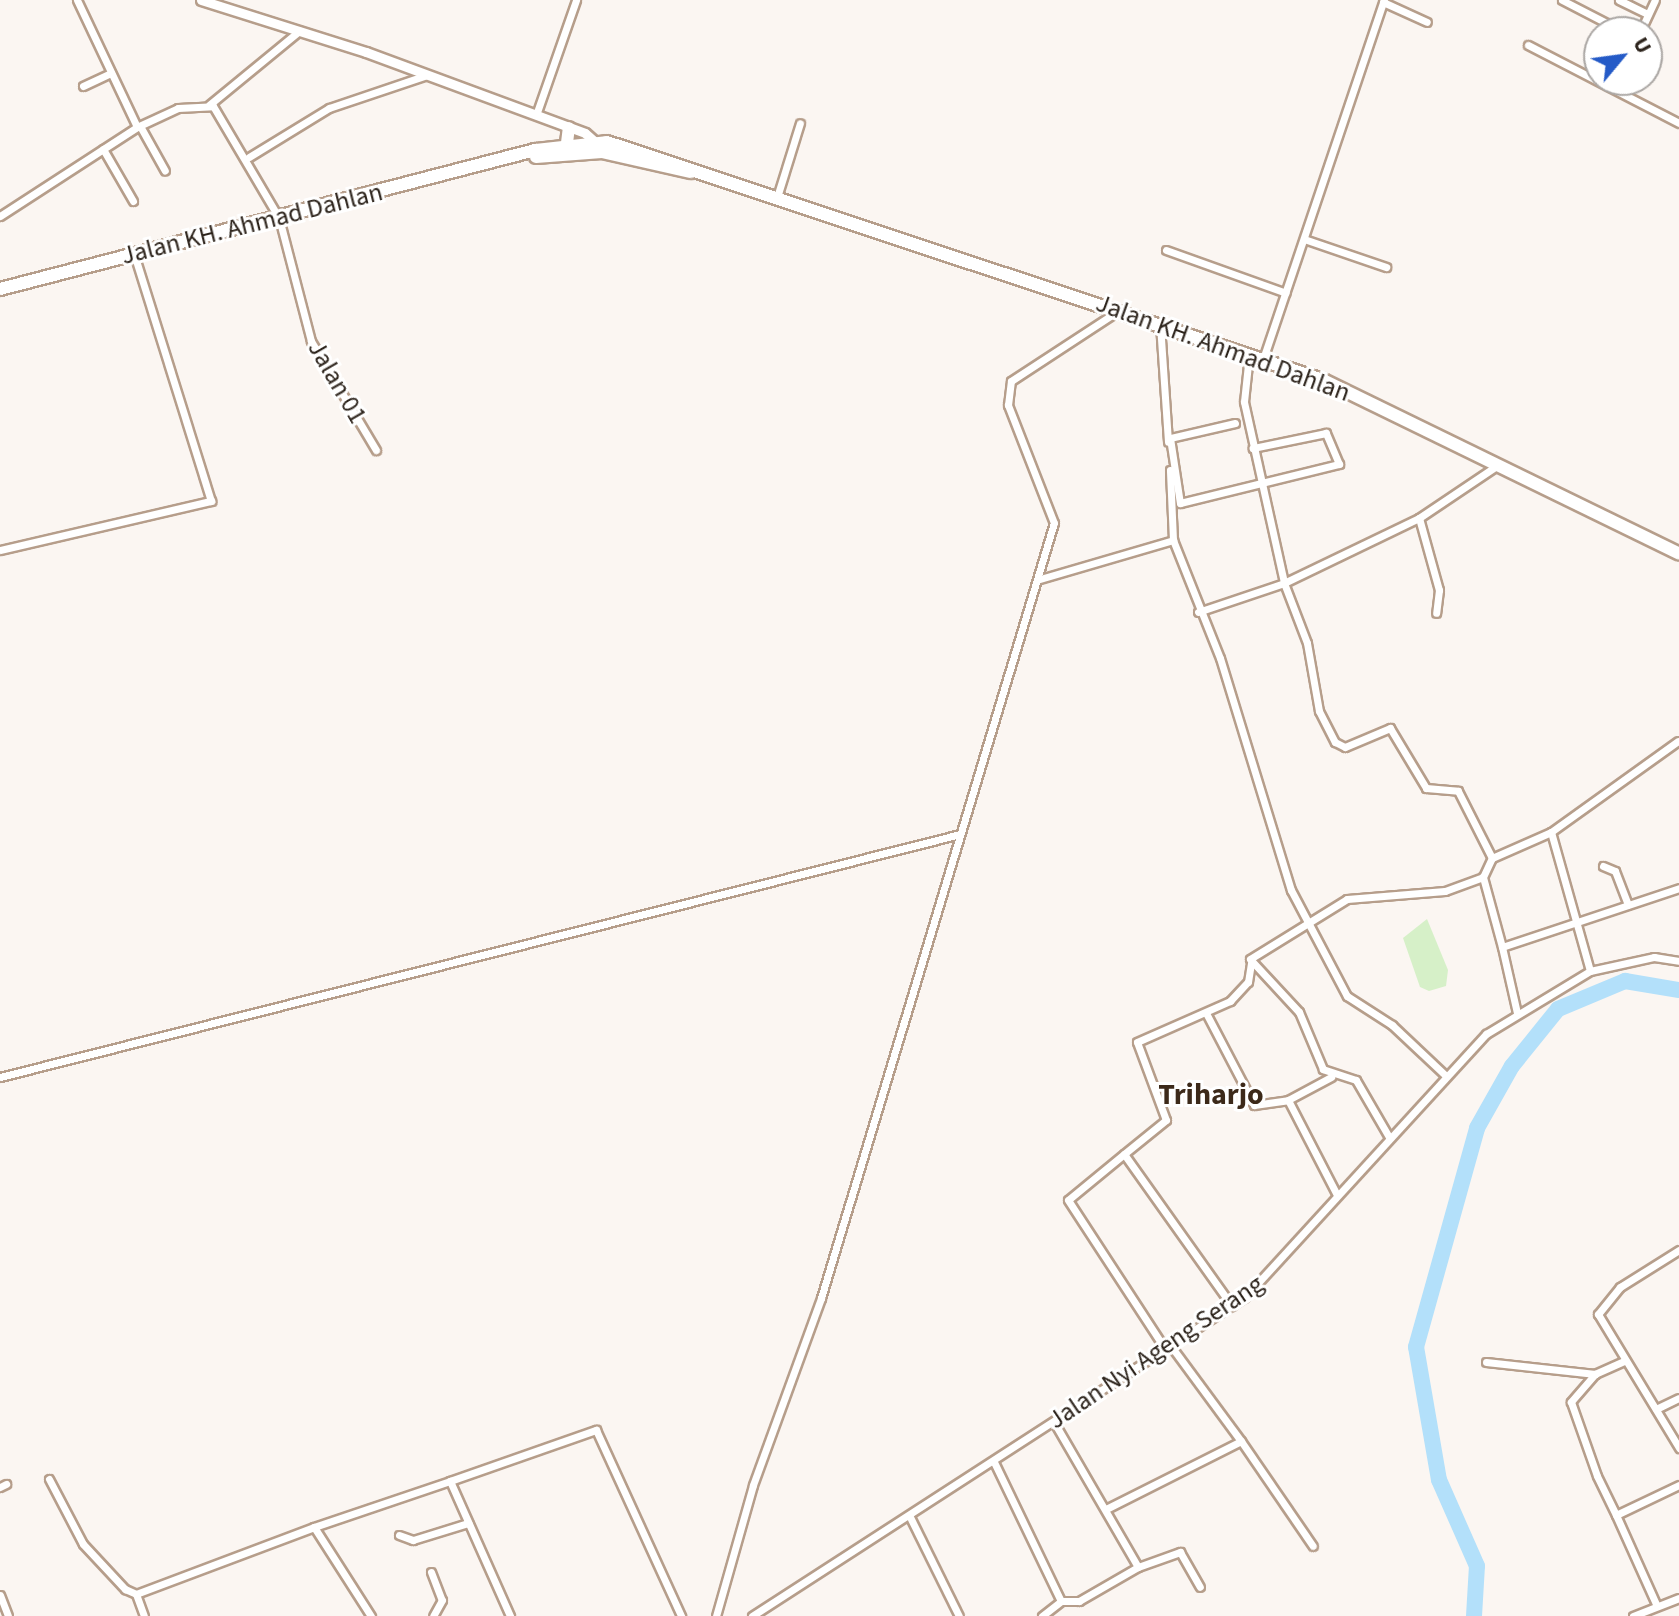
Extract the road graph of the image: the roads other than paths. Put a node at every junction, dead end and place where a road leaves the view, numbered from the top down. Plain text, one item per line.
1 (77, 0) edge
2 (201, 0) edge
3 (576, 0) edge
4 (1562, 0) edge
5 (1619, 0) edge
6 (1655, 0) edge
7 (1384, 1) edge
8 (212, 2) edge
9 (1648, 14) joint
10 (1593, 16) edge
11 (1427, 22) dead end
12 (299, 31) junction
13 (1528, 45) dead end
14 (1583, 70) edge
15 (111, 73) junction
16 (427, 75) junction
17 (83, 86) dead end
18 (1635, 96) edge
19 (209, 105) junction
20 (536, 115) junction
21 (800, 123) dead end
22 (1679, 123) edge
23 (139, 127) junction
24 (569, 128) junction
25 (599, 146) junction
26 (103, 149) junction
27 (566, 149) junction
28 (249, 157) junction
29 (165, 171) dead end
30 (778, 191) junction
31 (133, 201) dead end
32 (0, 216) edge
33 (279, 218) junction
34 (1304, 239) junction
35 (1166, 250) dead end
36 (134, 254) junction
37 (1386, 267) dead end
38 (0, 289) edge
39 (1286, 293) junction
40 (1118, 310) junction
41 (1160, 324) junction
42 (1249, 355) junction
43 (1263, 359) junction
44 (1235, 423) dead end
45 (1253, 448) junction
46 (376, 450) dead end
47 (1500, 464) junction
48 (1260, 485) junction
49 (1419, 518) junction
50 (1173, 540) junction
51 (0, 550) edge
52 (1679, 554) edge
53 (1040, 579) junction
54 (1284, 583) junction
55 (1198, 612) junction
56 (1436, 613) dead end
57 (1679, 742) edge
58 (1551, 832) junction
59 (960, 834) junction
60 (1492, 858) junction
61 (1603, 866) dead end
62 (1483, 877) junction
63 (1679, 888) edge
64 (1628, 905) junction
65 (1307, 921) junction
66 (1577, 922) junction
67 (1502, 947) junction
68 (1679, 961) edge
69 (1251, 962) junction
70 (1590, 971) junction
71 (1206, 1013) junction
72 (1517, 1013) junction
73 (1445, 1075) junction
74 (0, 1077) edge
75 (1331, 1077) junction
76 (1288, 1100) junction
77 (1389, 1137) junction
78 (1124, 1154) junction
79 (1336, 1193) junction
80 (1679, 1250) edge
81 (1232, 1306) junction
82 (1168, 1348) junction
83 (1624, 1361) junction
84 (1486, 1362) dead end
85 (1595, 1374) junction
86 (1679, 1398) edge
87 (1656, 1409) junction
88 (1054, 1422) junction
89 (1241, 1441) junction
90 (1679, 1448) edge
91 (994, 1462) junction
92 (49, 1479) dead end
93 (450, 1481) junction
94 (1679, 1485) edge
95 (1106, 1509) junction
96 (1616, 1515) junction
97 (910, 1517) junction
98 (468, 1523) junction
99 (314, 1527) junction
100 (399, 1535) dead end
101 (1313, 1546) dead end
102 (1138, 1567) junction
103 (431, 1572) dead end
104 (1200, 1587) dead end
105 (136, 1594) junction
106 (0, 1595) edge
107 (1679, 1598) edge
108 (1061, 1601) junction
109 (1656, 1604) junction
110 (509, 1614) edge
111 (8, 1616) edge
112 (144, 1616) edge
113 (371, 1616) edge
114 (433, 1616) edge
115 (497, 1616) edge
116 (681, 1616) edge
117 (716, 1616) edge
118 (752, 1616) edge
119 (959, 1616) edge
120 (1042, 1616) edge
121 (1633, 1616) edge

1 - 15 street
2 - 8 street
3 - 20 street
4 - 10 street
5 - 9 street
6 - 9 street
7 - 11 street
7 - 34 street
8 - 12 street
12 - 16 street
12 - 19 street
13 - 14 street
15 - 17 street
15 - 23 street
16 - 20 street
16 - 28 street
18 - 22 street
19 - 23 street
19 - 28 street, Jalan 01
20 - 24 street
21 - 30 street
23 - 26 street
23 - 29 street
24 - 25 street
24 - 27 highway
25 - 27 highway, Jalan KH. Ahmad Dahlan
25 - 30 highway, Jalan KH. Ahmad Dahlan
26 - 31 street
26 - 32 street
27 - 33 highway, Jalan KH. Ahmad Dahlan
28 - 33 street, Jalan 01
30 - 40 highway, Jalan KH. Ahmad Dahlan
33 - 36 highway, Jalan KH. Ahmad Dahlan
33 - 46 street, Jalan 01
34 - 37 street
34 - 39 street
35 - 39 street
36 - 38 highway, Jalan KH. Ahmad Dahlan
36 - 51 street
39 - 43 street
40 - 41 highway, Jalan KH. Ahmad Dahlan
40 - 53 street
41 - 42 highway, Jalan KH. Ahmad Dahlan
41 - 50 street
42 - 43 highway, Jalan KH. Ahmad Dahlan
42 - 45 street
43 - 47 highway, Jalan KH. Ahmad Dahlan
44 - 48 street
45 - 48 street
45 - 48 street
47 - 49 street
47 - 52 highway, Jalan KH. Ahmad Dahlan
48 - 54 street
49 - 54 street
49 - 56 street
50 - 53 street
50 - 55 street
53 - 59 street
54 - 55 street
54 - 60 street
55 - 65 street
57 - 58 street
58 - 60 street
58 - 66 street
59 - 74 street
59 - 117 street
60 - 62 street
61 - 64 street
62 - 65 street
62 - 67 street
63 - 64 street
64 - 66 street
65 - 69 street
65 - 73 street
66 - 67 street
66 - 70 street
67 - 72 street
68 - 70 street, Jalan Nyi Ageng Serang
69 - 71 street
69 - 75 street
70 - 72 street, Jalan Nyi Ageng Serang
71 - 76 street
71 - 78 street
72 - 73 street, Jalan Nyi Ageng Serang
73 - 77 street, Jalan Nyi Ageng Serang
75 - 76 street
75 - 77 street
76 - 79 street
77 - 79 street, Jalan Nyi Ageng Serang
78 - 81 street
78 - 82 street
79 - 81 street, Jalan Nyi Ageng Serang
80 - 83 street
81 - 82 street, Jalan Nyi Ageng Serang
82 - 88 street, Jalan Nyi Ageng Serang
82 - 89 street
83 - 85 street
83 - 87 street
84 - 85 street
85 - 96 street
86 - 87 street
87 - 90 street
88 - 91 street, Jalan Nyi Ageng Serang
88 - 95 street
89 - 95 street
89 - 101 street
91 - 97 street, Jalan Nyi Ageng Serang
91 - 108 street
92 - 105 street
93 - 98 street
93 - 99 street
93 - 116 street
94 - 96 street
95 - 102 street
96 - 109 street
97 - 118 street, Jalan Nyi Ageng Serang
97 - 119 street
98 - 100 street
98 - 110 street
99 - 105 street
99 - 113 street
102 - 104 street
102 - 108 street
103 - 114 street
105 - 112 street
106 - 111 street
107 - 109 street
108 - 120 street
109 - 121 street
110 - 115 street

